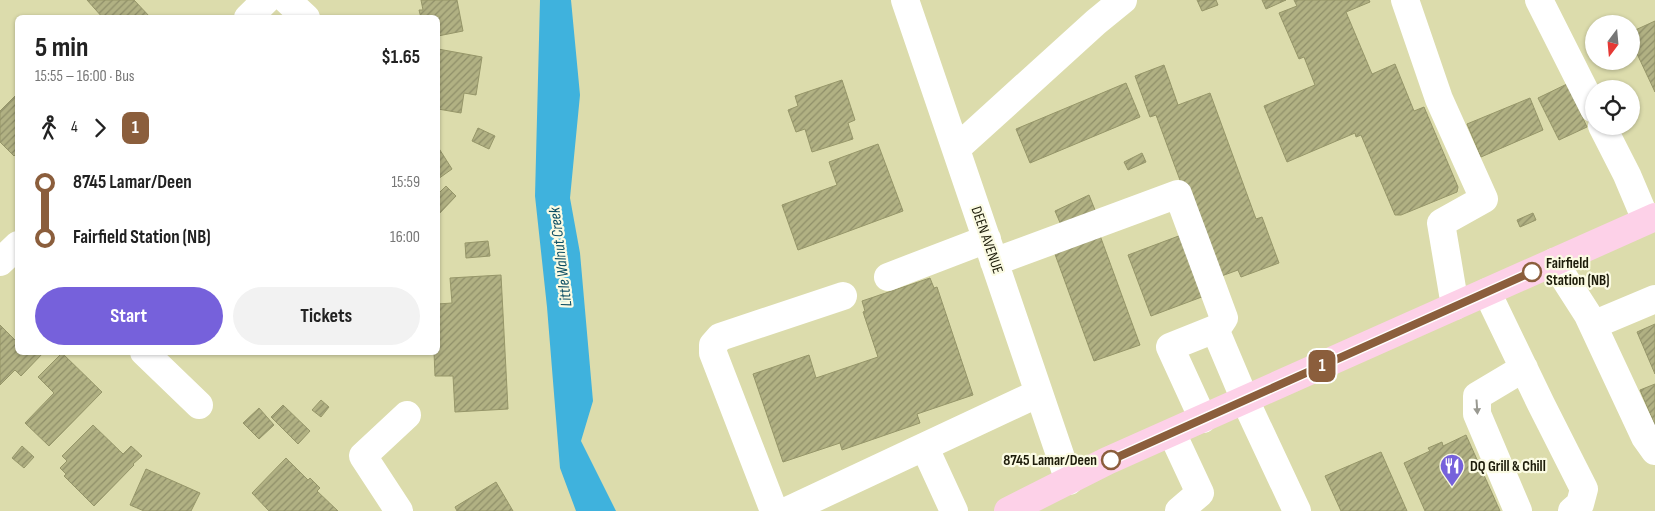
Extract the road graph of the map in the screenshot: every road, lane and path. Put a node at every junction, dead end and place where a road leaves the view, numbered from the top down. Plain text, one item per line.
1 (266, 0) edge
2 (287, 0) edge
3 (905, 0) edge
4 (1123, 0) edge
5 (1405, 0) edge
6 (1539, 0) edge
7 (251, 15) edge
8 (303, 15) edge
9 (1585, 91) edge
10 (1607, 135) edge
11 (956, 149) junction
12 (1650, 218) edge
13 (15, 248) edge
14 (990, 251) junction
15 (0, 262) edge
16 (1554, 262) junction
17 (888, 277) dead end
18 (1487, 292) junction
19 (843, 296) dead end
20 (1655, 298) edge
21 (1455, 306) junction
22 (1593, 325) junction
23 (1216, 330) junction
24 (147, 355) edge
25 (1524, 368) junction
26 (1039, 393) junction
27 (1245, 400) junction
28 (199, 405) dead end
29 (407, 415) dead end
30 (1203, 418) junction
31 (1172, 433) junction
32 (925, 448) junction
33 (1655, 451) edge
34 (1068, 481) junction
35 (1013, 510) edge
36 (399, 511) edge
37 (774, 511) edge
38 (787, 511) edge
39 (954, 511) edge
40 (1179, 511) edge
41 (1297, 511) edge
42 (1518, 511) edge
43 (1572, 511) edge

1 - 7 street
2 - 8 street
3 - 11 street, DEEN AVENUE
4 - 11 street
5 - 21 street
6 - 9 street
10 - 12 street
11 - 14 street, DEEN AVENUE
12 - 16 main road
13 - 15 street
14 - 17 street
14 - 23 street
14 - 26 street, DEEN AVENUE
16 - 18 main road
16 - 22 street
18 - 21 main road
18 - 25 street
19 - 37 street
20 - 22 street
21 - 27 main road
22 - 33 street
23 - 27 street
23 - 30 street
24 - 28 street
25 -> 42 street
25 - 43 street
26 - 32 street
26 - 34 street, DEEN AVENUE
27 - 30 main road
27 - 41 street
29 - 36 street
30 - 31 main road
31 - 34 main road
31 - 40 street
32 - 38 street
32 - 39 street
34 - 35 main road

